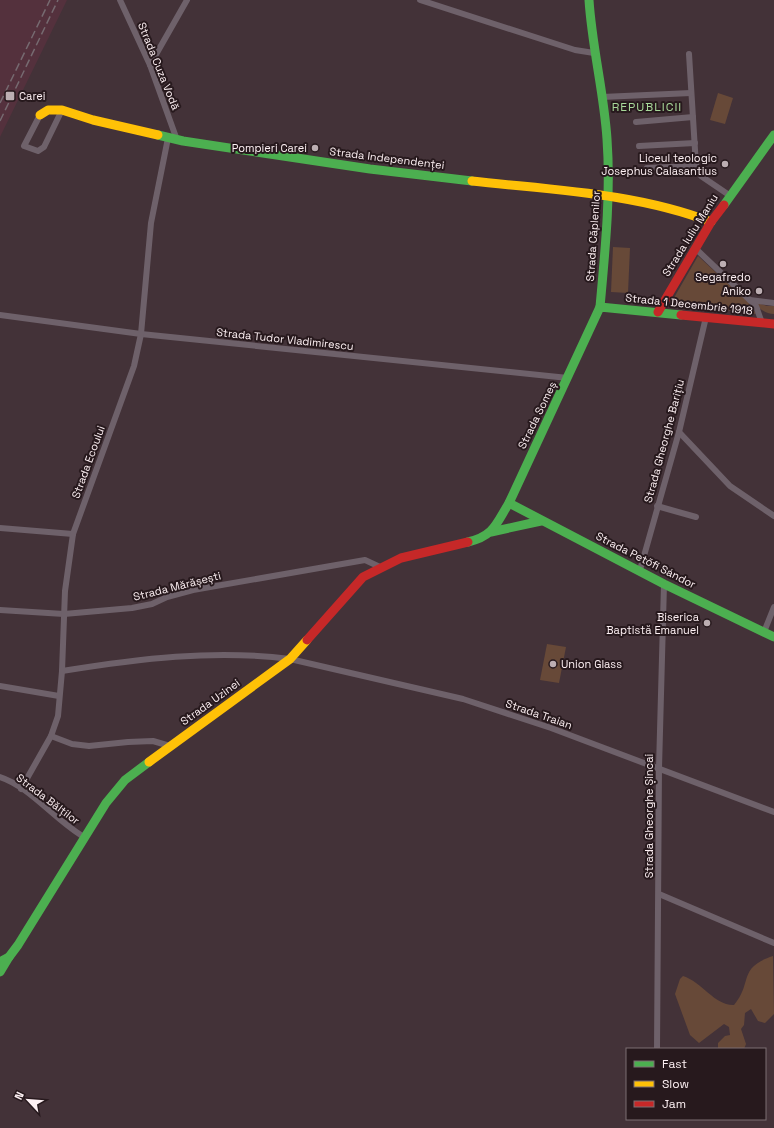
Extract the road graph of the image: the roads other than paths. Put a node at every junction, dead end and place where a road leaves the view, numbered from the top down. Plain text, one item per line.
1 (120, 0) edge
2 (187, 0) edge
3 (420, 0) edge
4 (589, 0) edge
5 (594, 54) junction
6 (689, 54) dead end
7 (150, 65) junction
8 (691, 93) junction
9 (602, 97) junction
10 (62, 110) junction
11 (40, 115) joint
12 (693, 117) junction
13 (636, 122) dead end
14 (774, 136) edge
15 (172, 139) junction
16 (695, 143) junction
17 (639, 146) dead end
18 (696, 166) junction
19 (647, 168) dead end
20 (729, 195) junction
21 (608, 197) junction
22 (711, 222) junction
23 (695, 248) junction
24 (750, 300) junction
25 (774, 303) edge
26 (600, 307) junction
27 (658, 312) junction
28 (0, 315) edge
29 (706, 317) junction
30 (762, 323) junction
31 (774, 324) edge
32 (141, 334) junction
33 (568, 378) junction
34 (679, 432) junction
35 (509, 503) junction
36 (657, 506) junction
37 (774, 516) edge
38 (696, 517) dead end
39 (541, 521) junction
40 (0, 528) edge
41 (491, 532) junction
42 (73, 534) junction
43 (380, 567) junction
44 (640, 570) junction
45 (664, 584) junction
46 (774, 608) edge
47 (0, 610) edge
48 (64, 614) junction
49 (764, 632) junction
50 (774, 637) edge
51 (290, 659) junction
52 (62, 670) junction
53 (0, 686) edge
54 (60, 696) junction
55 (51, 736) junction
56 (170, 746) junction
57 (659, 768) junction
58 (0, 777) edge
59 (22, 789) junction
60 (774, 812) edge
61 (84, 837) junction
62 (659, 894) junction
63 (774, 943) edge
64 (9, 957) junction
65 (0, 962) edge
66 (0, 972) edge
67 (657, 1048) edge

1 - 7 street, Strada Cuza Vodă
2 - 7 street
3 - 5 street
4 - 5 main road, Strada Căplenilor
5 - 9 main road, Strada Căplenilor
6 - 8 street
7 - 15 street, Strada Cuza Vodă
8 - 9 street
8 - 12 street
9 - 21 main road, Strada Căplenilor
10 - 11 main road, Strada Independenței
10 - 11 street, Strada Independenței
10 - 15 main road, Strada Independenței
12 - 13 street
12 - 16 street
14 - 20 main road, Strada Iuliu Maniu
15 - 21 main road, Strada Independenței
15 - 32 street, Strada Ecoului
16 - 17 street
16 - 18 street
18 - 19 street
18 - 20 street
20 - 22 main road, Strada Iuliu Maniu
21 - 22 main road, Strada Independenței
21 - 26 main road, Strada Căplenilor
22 - 23 main road, Strada Iuliu Maniu
23 - 24 street
23 - 27 main road, Strada Iuliu Maniu
24 - 25 street
24 - 30 street
26 - 27 main road, Strada 1 Decembrie 1918
26 - 33 main road, Strada Someș
27 - 29 main road, Strada 1 Decembrie 1918
28 - 32 street, Strada Tudor Vladimirescu
29 - 30 main road, Strada 1 Decembrie 1918
29 - 34 street, Strada Gheorghe Barițiu
30 - 31 main road, Strada 1 Decembrie 1918
32 - 33 street, Strada Tudor Vladimirescu
32 - 42 street, Strada Ecoului
33 - 35 main road, Strada Someș
34 - 36 street, Strada Gheorghe Barițiu
34 - 37 street
35 - 39 main road, Strada Petőfi Sándor
35 - 41 main road, Strada Someș
36 - 38 street
36 - 44 street, Strada Gheorghe Barițiu
39 - 41 main road, Strada Uzinei
39 - 44 main road, Strada Petőfi Sándor
40 - 42 street
41 - 43 main road, Strada Uzinei
42 - 48 street, Strada Ecoului
43 - 48 street, Strada Mărășești
43 - 51 main road, Strada Uzinei
44 - 45 main road, Strada Petőfi Sándor
45 - 49 main road, Strada Petőfi Sándor
45 - 57 street, Strada Gheorghe Șincai
46 - 49 street
47 - 48 street, Strada Mărășești
48 - 52 street, Strada Ecoului
49 - 50 main road, Strada Petőfi Sándor
51 - 52 street, Strada Traian
51 - 56 main road, Strada Uzinei
51 - 57 street, Strada Traian
52 - 54 street, Strada Ecoului
53 - 54 street
54 - 55 street, Strada Ecoului
55 - 56 street
55 - 59 street, Strada Ecoului
56 - 61 main road, Strada Uzinei
57 - 60 street, Strada Traian
57 - 62 street, Strada Gheorghe Șincai
58 - 59 street, Strada Bălților
59 - 61 street, Strada Bălților
61 - 64 main road, Strada Uzinei
62 - 63 street
62 - 67 street, Strada Gheorghe Șincai
64 - 65 main road, Strada Uzinei
64 - 66 main road

